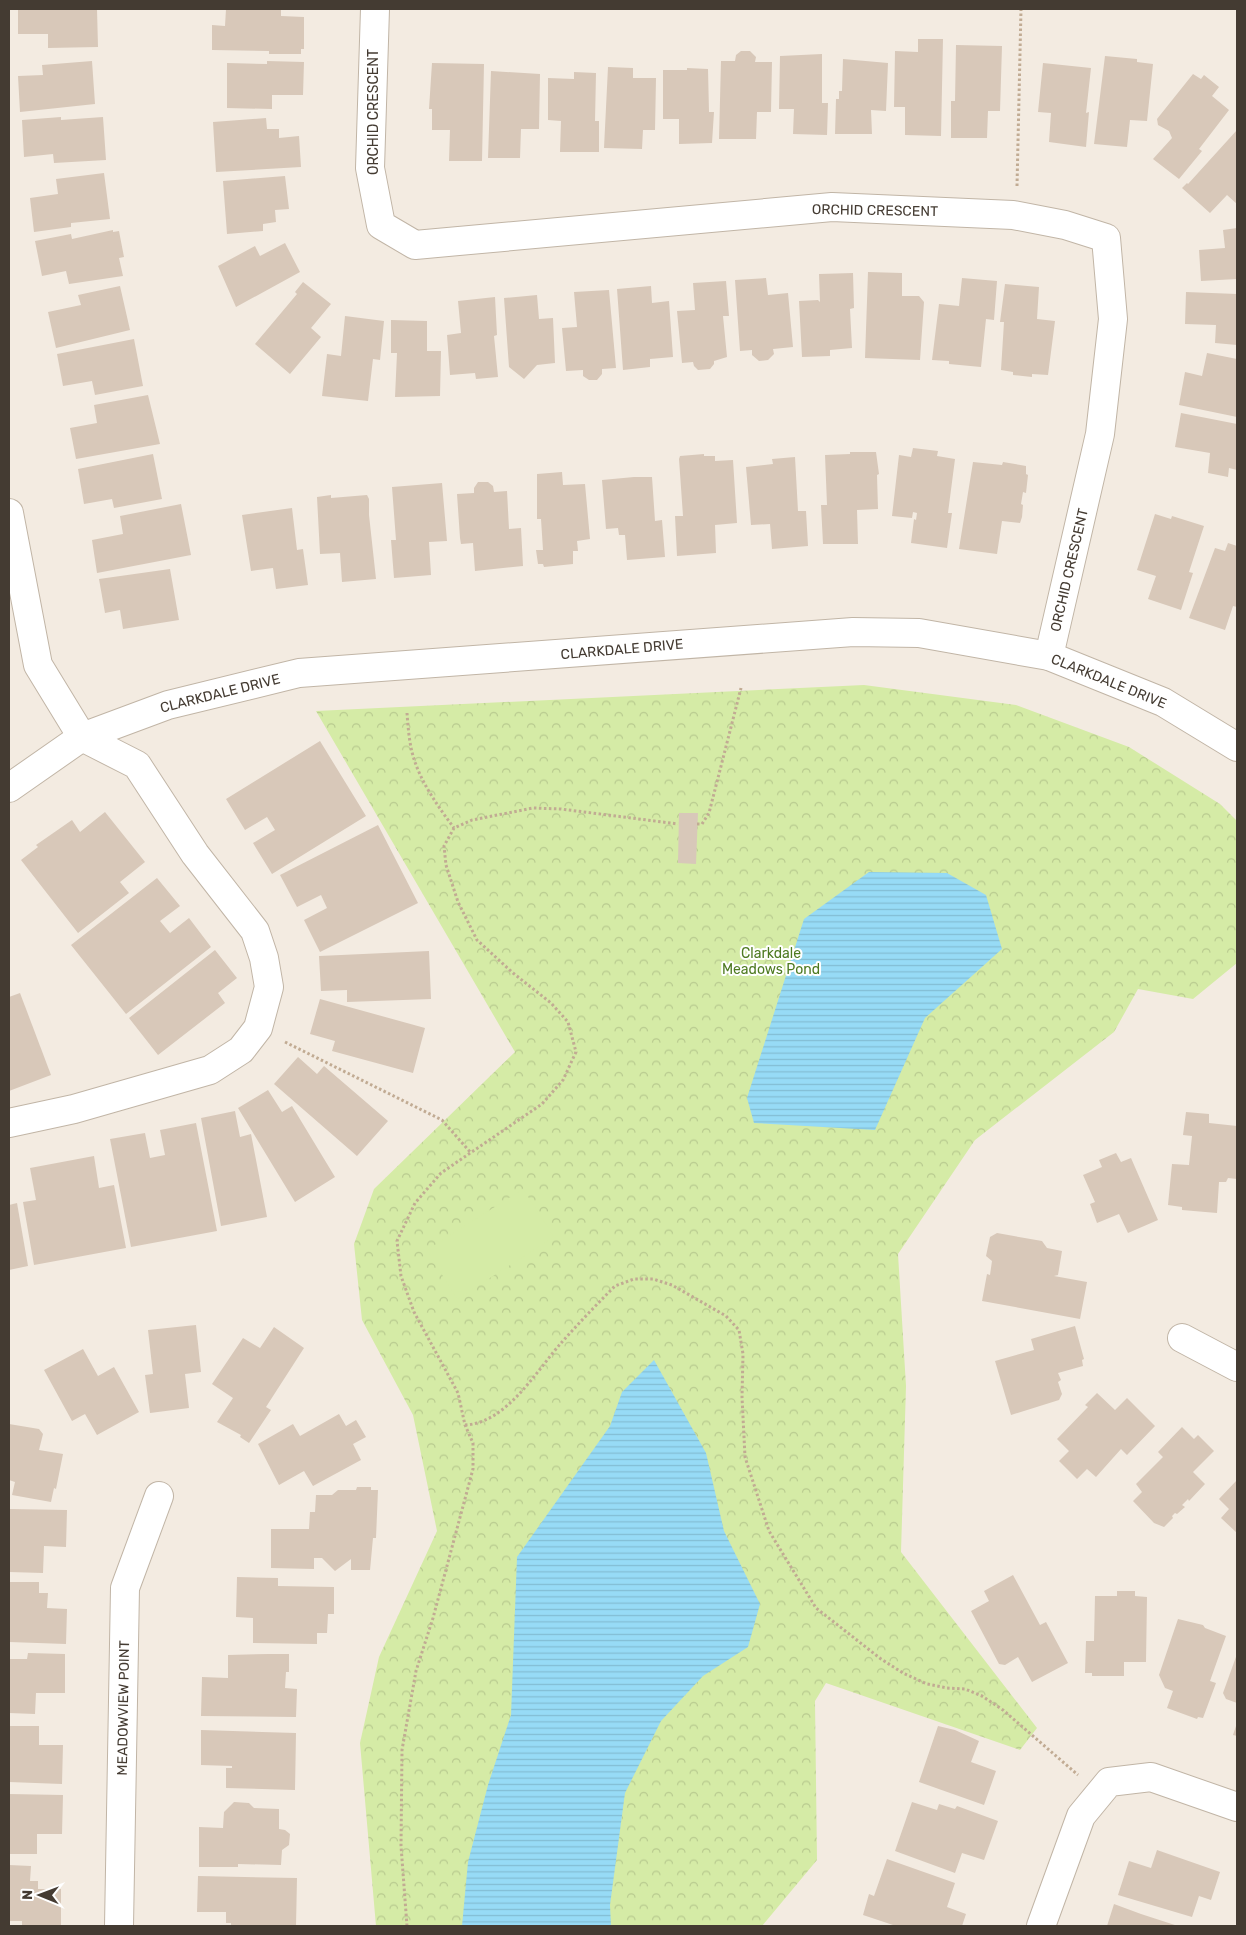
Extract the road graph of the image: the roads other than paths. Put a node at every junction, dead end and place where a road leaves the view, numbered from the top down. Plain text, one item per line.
1 (375, 9) edge
2 (9, 513) edge
3 (1049, 656) junction
4 (82, 736) junction
5 (1237, 747) edge
6 (9, 788) edge
7 (9, 1123) edge
8 (1182, 1338) dead end
9 (1237, 1367) edge
10 (159, 1496) dead end
11 (1237, 1807) edge
12 (119, 1926) edge
13 (1041, 1926) edge

1 - 3 street, ORCHID CRESCENT
2 - 4 street
3 - 4 street, CLARKDALE DRIVE
3 - 5 street, CLARKDALE DRIVE
4 - 6 street, CLARKDALE DRIVE
4 - 7 street
8 - 9 street
10 - 12 street, MEADOWVIEW POINT
11 - 13 street

